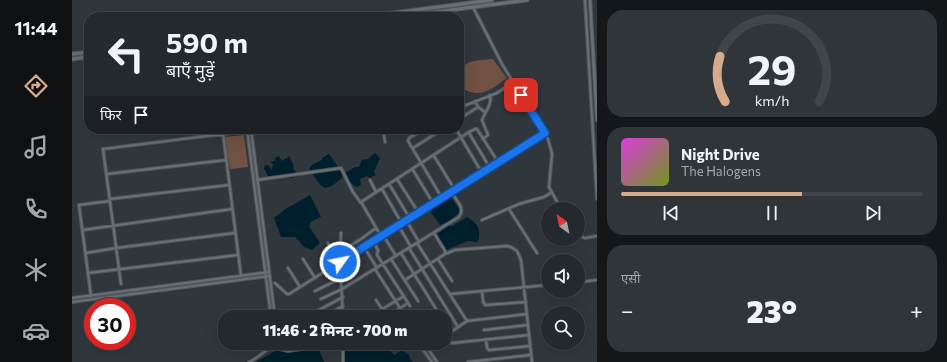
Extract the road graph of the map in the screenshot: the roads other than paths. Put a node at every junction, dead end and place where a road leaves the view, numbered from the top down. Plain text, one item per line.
1 (492, 0) edge
2 (527, 0) edge
3 (585, 0) edge
4 (590, 0) edge
5 (477, 1) edge
6 (473, 7) junction
7 (398, 12) edge
8 (435, 12) edge
9 (84, 53) edge
10 (72, 54) edge
11 (84, 58) edge
12 (72, 59) edge
13 (513, 82) junction
14 (490, 95) junction
15 (475, 101) junction
16 (464, 106) edge
17 (478, 107) junction
18 (485, 112) junction
19 (464, 116) edge
20 (597, 120) edge
21 (469, 132) junction
22 (545, 133) junction
23 (216, 134) edge
24 (223, 134) edge
25 (248, 134) edge
26 (252, 134) edge
27 (384, 134) edge
28 (416, 134) edge
29 (435, 134) edge
30 (459, 134) edge
31 (461, 138) junction
32 (483, 139) junction
33 (385, 142) dead end
34 (413, 148) junction
35 (434, 156) junction
36 (226, 160) junction
37 (498, 162) junction
38 (422, 164) junction
39 (490, 168) junction
40 (413, 170) junction
41 (482, 173) junction
42 (106, 174) junction
43 (397, 179) junction
44 (257, 180) junction
45 (370, 180) dead end
46 (389, 184) junction
47 (229, 185) junction
48 (382, 189) junction
49 (455, 190) junction
50 (376, 192) junction
51 (451, 192) junction
52 (552, 193) junction
53 (442, 198) junction
54 (597, 199) edge
55 (110, 200) junction
56 (557, 202) edge
57 (361, 203) junction
58 (433, 203) junction
59 (508, 208) junction
60 (232, 209) junction
61 (418, 212) junction
62 (409, 218) junction
63 (406, 220) junction
64 (482, 220) dead end
65 (402, 223) junction
66 (112, 225) junction
67 (398, 225) junction
68 (376, 228) junction
69 (83, 230) junction
70 (235, 233) junction
71 (340, 233) dead end
72 (434, 233) junction
73 (382, 235) junction
74 (597, 236) edge
75 (585, 238) edge
76 (373, 241) junction
77 (328, 243) dead end
78 (418, 243) junction
79 (364, 247) junction
80 (116, 248) junction
81 (410, 248) junction
82 (86, 252) junction
83 (340, 252) junction
84 (401, 253) junction
85 (537, 253) dead end
86 (445, 254) junction
87 (238, 255) junction
88 (396, 256) junction
89 (303, 259) dead end
90 (391, 259) junction
91 (438, 259) junction
92 (340, 261) junction
93 (383, 264) junction
94 (430, 264) junction
95 (288, 268) dead end
96 (376, 268) junction
97 (118, 269) junction
98 (422, 269) junction
99 (88, 272) junction
100 (269, 272) junction
101 (265, 273) junction
102 (414, 274) junction
103 (241, 276) junction
104 (270, 276) junction
105 (266, 277) junction
106 (315, 278) junction
107 (341, 278) junction
108 (405, 280) junction
109 (597, 280) edge
110 (585, 281) edge
111 (452, 282) dead end
112 (275, 283) dead end
113 (121, 284) dead end
114 (541, 286) edge
115 (300, 287) junction
116 (524, 288) junction
117 (342, 289) junction
118 (316, 291) dead end
119 (482, 292) junction
120 (450, 294) junction
121 (91, 296) junction
122 (404, 296) junction
123 (343, 297) junction
124 (72, 298) edge
125 (321, 299) dead end
126 (376, 300) dead end
127 (395, 301) junction
128 (418, 301) dead end
129 (72, 302) edge
130 (526, 302) junction
131 (408, 303) junction
132 (343, 306) junction
133 (410, 306) dead end
134 (400, 308) junction
135 (382, 309) joint
136 (270, 310) edge
137 (274, 310) edge
138 (319, 310) edge
139 (336, 310) edge
140 (343, 310) edge
141 (397, 310) edge
142 (437, 310) edge
143 (528, 314) junction
144 (467, 321) junction
145 (528, 325) junction
146 (458, 327) junction
147 (484, 330) dead end
148 (452, 331) edge
149 (529, 335) junction
150 (486, 339) junction
151 (452, 343) dead end
152 (530, 346) junction
153 (266, 350) edge
154 (281, 350) edge
155 (295, 350) edge
156 (342, 350) edge
157 (423, 350) edge
158 (429, 350) edge
159 (531, 355) junction
160 (249, 362) edge
161 (343, 362) edge
162 (432, 362) edge
163 (437, 362) edge
164 (468, 362) edge
165 (532, 362) edge

1 - 5 main road
2 - 6 main road
3 - 54 street
4 - 20 street
5 - 7 main road
6 - 8 main road
6 - 13 street
9 - 10 main road
11 - 12 main road
13 - 14 street
13 - 22 street
14 - 15 street
14 - 18 street
15 - 16 street
15 - 17 street
17 - 18 street
17 - 19 street
18 - 32 street
21 - 31 street
21 - 32 street
21 - 39 street
22 - 37 street
22 - 52 street
23 - 42 street
24 - 36 street
25 - 101 street
26 - 44 street
27 - 33 street
28 - 34 street
29 - 34 street
30 - 31 street
31 - 35 street
31 - 41 street
32 - 37 street
34 - 38 street
35 - 38 street
35 - 49 street
36 - 42 street
36 - 47 street
37 - 39 street
38 - 40 street
38 - 53 street
39 - 41 street
40 - 43 street
40 - 58 street
41 - 49 street
42 - 55 street
43 - 46 street
43 - 61 street
44 - 57 street
44 - 100 street
45 - 50 street
46 - 48 street
46 - 62 street
47 - 55 street
47 - 60 street
48 - 50 street
48 - 65 street
49 - 51 street
50 - 57 street
51 - 53 street
51 - 72 street
52 - 56 street
52 - 59 street
53 - 58 street
55 - 66 street
55 - 69 street
57 - 68 street
58 - 61 street
59 - 64 street
59 - 85 street
60 - 66 street
60 - 70 street
61 - 62 street
62 - 63 street
63 - 65 street
63 - 78 street
65 - 67 street
66 - 69 street
66 - 80 street
67 - 73 street
67 - 81 street
68 - 73 street
68 - 83 street
69 - 82 street
70 - 80 street
70 - 87 street
71 - 83 street
72 - 78 street
72 - 86 street
73 - 76 street
73 - 88 street
74 - 75 street
76 - 79 street
76 - 93 street
77 - 92 street
78 - 81 street
78 - 94 street
79 - 92 street
79 - 96 street
80 - 82 street
80 - 97 street
81 - 84 street
81 - 98 street
82 - 99 street
83 - 92 street
84 - 88 street
84 - 102 street
86 - 91 street
86 - 116 street
87 - 97 street
87 - 103 street
88 - 90 street
89 - 106 street
90 - 93 street
90 - 108 street
91 - 94 street
91 - 111 street
92 - 106 street
92 - 107 street
93 - 96 street
93 - 122 street
94 - 98 street
94 - 120 street
95 - 115 street
96 - 117 street
96 - 127 street
97 - 99 street
97 - 113 street
98 - 102 street
98 - 146 street
99 - 121 street
100 - 101 street
100 - 104 street
101 - 103 street
101 - 105 street
102 - 108 street
102 - 142 street
103 - 121 street
104 - 105 street
104 - 137 street
105 - 129 street
105 - 136 street
106 - 115 street
107 - 117 street
107 - 118 street
108 - 128 street
109 - 110 street
112 - 115 street
114 - 116 street
116 - 119 street
116 - 130 street
117 - 123 street
117 - 125 street
119 - 120 street
119 - 130 street
120 - 144 street
121 - 124 street
122 - 127 street
122 - 131 street
123 - 132 street
123 - 138 street
126 - 135 street
127 - 134 street
127 - 135 street
130 - 143 street
131 - 133 street
131 - 134 street
132 - 139 street
132 - 140 street
134 - 141 street
143 - 144 street
143 - 145 street
144 - 146 street
145 - 147 street
145 - 149 street
146 - 148 street
149 - 150 street
149 - 152 street
150 - 151 street
150 - 152 street
152 - 159 street
153 - 160 street
154 - 155 street
156 - 161 street
157 - 162 street
158 - 163 street
159 - 164 street
159 - 165 street

